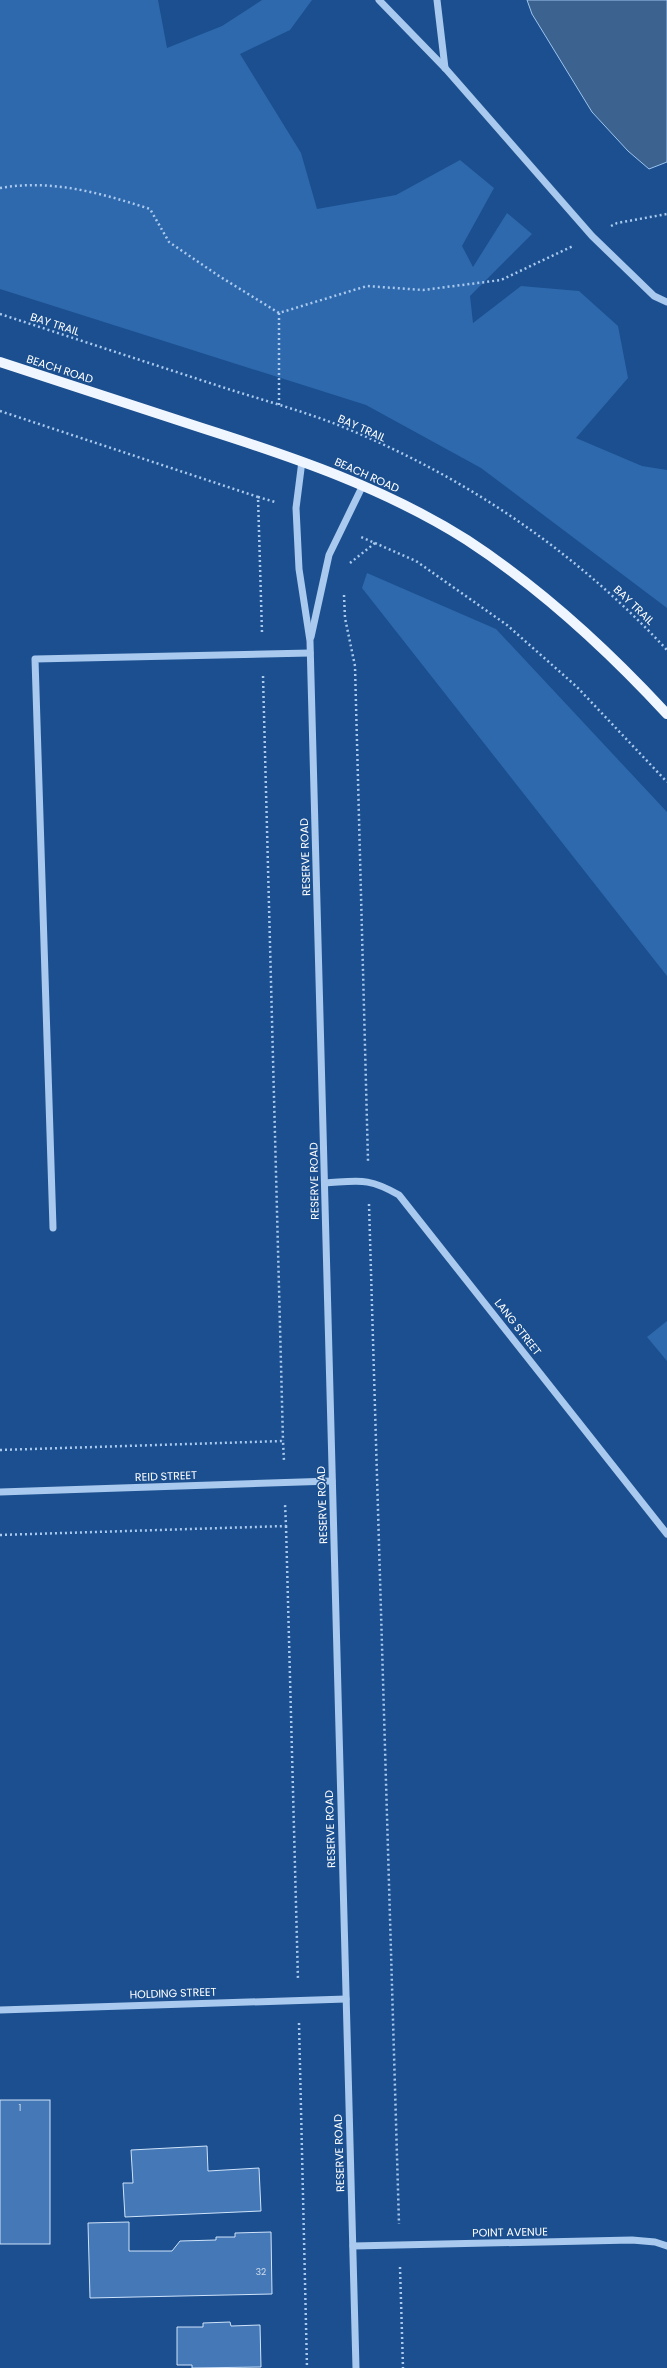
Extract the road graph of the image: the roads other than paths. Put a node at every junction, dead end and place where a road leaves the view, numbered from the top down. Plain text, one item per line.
1 (379, 0) edge
2 (437, 0) edge
3 (445, 68) junction
4 (667, 302) edge
5 (0, 362) edge
6 (302, 461) junction
7 (364, 486) junction
8 (310, 641) junction
9 (310, 653) junction
10 (667, 714) edge
11 (325, 1183) junction
12 (53, 1228) dead end
13 (332, 1481) junction
14 (0, 1492) edge
15 (667, 1534) edge
16 (346, 1999) junction
17 (0, 2010) edge
18 (353, 2246) junction
19 (667, 2246) edge
20 (356, 2368) edge

1 - 3 street
2 - 3 street
3 - 4 street
5 - 6 main road, BEACH ROAD
6 - 7 main road, BEACH ROAD
6 - 8 street, RESERVE ROAD
7 - 8 street, RESERVE ROAD
7 - 10 main road, BEACH ROAD
8 - 9 street, RESERVE ROAD
9 - 11 street, RESERVE ROAD
9 - 12 street
11 - 13 street, RESERVE ROAD
11 - 15 street, LANG STREET
13 - 14 street, REID STREET
13 - 16 street, RESERVE ROAD
16 - 17 street, HOLDING STREET
16 - 18 street, RESERVE ROAD
18 - 19 street, POINT AVENUE
18 - 20 street, RESERVE ROAD

